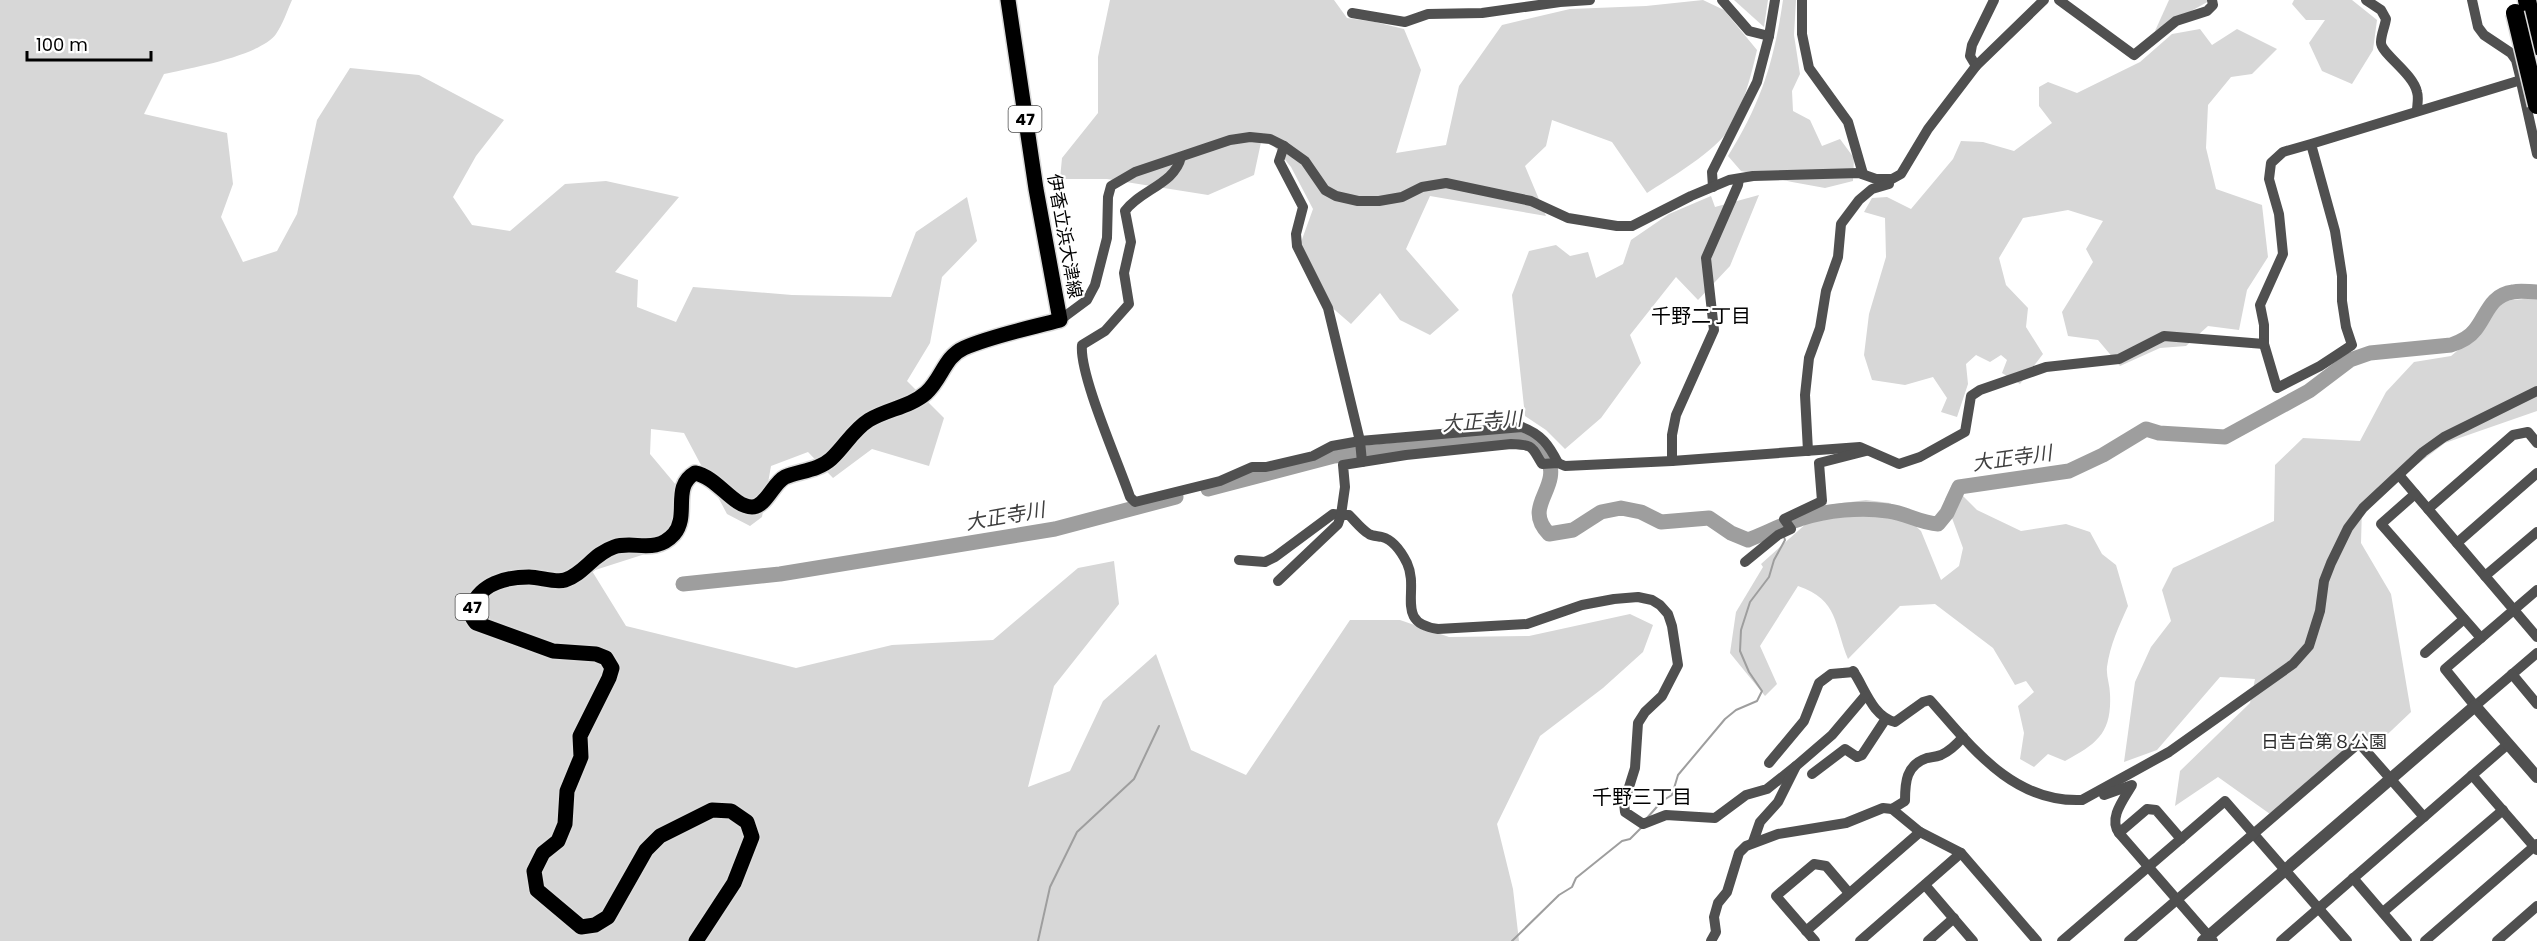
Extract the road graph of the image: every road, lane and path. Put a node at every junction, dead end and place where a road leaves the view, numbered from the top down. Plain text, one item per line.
1 (1008, 0) edge
2 (1590, 0) edge
3 (1722, 0) edge
4 (1775, 0) edge
5 (1802, 0) edge
6 (1994, 0) edge
7 (2044, 0) edge
8 (2059, 0) edge
9 (2212, 0) edge
10 (2366, 0) edge
11 (2472, 0) edge
12 (2518, 4) edge
13 (1352, 13) dead end
14 (1769, 36) junction
15 (2536, 43) edge
16 (1976, 66) junction
17 (2537, 78) edge
18 (2521, 81) junction
19 (2537, 105) edge
20 (2417, 111) junction
21 (2311, 144) junction
22 (1284, 146) junction
23 (2537, 154) edge
24 (1181, 157) junction
25 (1863, 174) junction
26 (1900, 174) junction
27 (1739, 178) junction
28 (1713, 187) junction
29 (1060, 320) junction
30 (2264, 344) junction
31 (2537, 391) edge
32 (1360, 441) junction
33 (2537, 442) edge
34 (1808, 451) junction
35 (1867, 451) junction
36 (1672, 461) junction
37 (1362, 462) junction
38 (1558, 463) junction
39 (2537, 473) edge
40 (2399, 475) junction
41 (2415, 494) junction
42 (2428, 509) junction
43 (1341, 514) junction
44 (2537, 531) edge
45 (2457, 543) junction
46 (1239, 560) dead end
47 (1745, 562) dead end
48 (2485, 576) junction
49 (1278, 581) dead end
50 (2537, 590) edge
51 (2514, 610) junction
52 (2464, 619) junction
53 (2537, 637) edge
54 (2481, 638) junction
55 (2425, 653) dead end
56 (2537, 653) edge
57 (2512, 675) junction
58 (1866, 696) junction
59 (2537, 704) edge
60 (2475, 706) junction
61 (1885, 720) junction
62 (1832, 735) junction
63 (1963, 737) junction
64 (2508, 744) junction
65 (1845, 749) junction
66 (1769, 763) dead end
67 (1796, 766) junction
68 (1812, 774) dead end
69 (2472, 775) junction
70 (2537, 777) edge
71 (2390, 779) junction
72 (2082, 800) junction
73 (1892, 809) junction
74 (2503, 810) junction
75 (2424, 817) junction
76 (1920, 832) junction
77 (2119, 833) junction
78 (2254, 834) junction
79 (2181, 839) junction
80 (1753, 842) junction
81 (2536, 847) edge
82 (1961, 854) junction
83 (2148, 867) junction
84 (2285, 870) junction
85 (2353, 878) junction
86 (1925, 885) junction
87 (1849, 893) junction
88 (2177, 900) junction
89 (2537, 906) edge
90 (2318, 908) junction
91 (2383, 912) junction
92 (1954, 918) junction
93 (1806, 931) junction
94 (2208, 939) edge
95 (2284, 940) edge
96 (696, 941) edge
97 (1711, 941) edge
98 (1815, 941) edge
99 (1860, 941) edge
100 (1928, 941) edge
101 (1973, 941) edge
102 (2037, 941) edge
103 (2062, 941) edge
104 (2129, 941) edge
105 (2347, 941) edge
106 (2408, 941) edge
107 (2425, 941) edge
108 (2497, 941) edge

1 - 29 main road, 伊香立浜大津線 / 47
2 - 13 street
3 - 14 street
4 - 14 street
5 - 25 street
6 - 16 street
7 - 16 street
8 - 9 street
10 - 20 street
11 - 18 street
12 - 15 highway
12 - 19 highway, bridge
14 - 28 street
16 - 26 street
17 - 18 street
18 - 20 street
18 - 23 street
20 - 21 street
21 - 30 street
21 - 30 street
22 - 24 street
22 - 28 street
22 - 32 street
24 - 29 street
24 - 32 street
25 - 26 street
25 - 27 street
26 - 34 street
27 - 28 street
27 - 36 street
29 - 96 main road, 伊香立浜大津線 / 47
30 - 35 street
31 - 40 street
32 - 37 street
32 - 38 street
33 - 42 street
34 - 35 street
34 - 36 street
35 - 47 street
36 - 38 street
37 - 38 street
37 - 43 street
39 - 45 street
40 - 41 street
40 - 72 street
41 - 42 street
41 - 52 street
42 - 45 street
43 - 46 street
43 - 49 street
43 - 67 street
44 - 48 street
45 - 48 street
48 - 51 street
50 - 51 street
51 - 53 street
51 - 54 street
52 - 54 street
52 - 55 street
54 - 60 street
56 - 57 street
57 - 59 street
57 - 60 street
58 - 61 street
58 - 62 street
58 - 66 street
60 - 64 street
60 - 71 street
61 - 63 street
61 - 65 street
62 - 65 street
62 - 67 street
63 - 72 street
63 - 73 street
64 - 69 street
64 - 70 street
65 - 68 street
67 - 80 street
69 - 74 street
69 - 75 street
71 - 75 street
71 - 78 street
71 - 84 street
72 - 77 street
73 - 76 street
73 - 80 street
74 - 81 street
74 - 91 street
75 - 85 street
76 - 82 street
76 - 87 street
77 - 79 street
77 - 83 street
78 - 79 street
78 - 84 street
78 - 88 street
79 - 83 street
80 - 97 street
81 - 107 street
82 - 86 street
82 - 102 street
83 - 88 street
83 - 103 street
84 - 90 street
84 - 94 street
85 - 90 street
85 - 91 street
86 - 92 street
86 - 99 street
87 - 93 street
87 - 93 street
88 - 94 street
88 - 104 street
89 - 108 street
90 - 95 street
90 - 105 street
91 - 106 street
92 - 100 street
92 - 101 street
93 - 98 street

